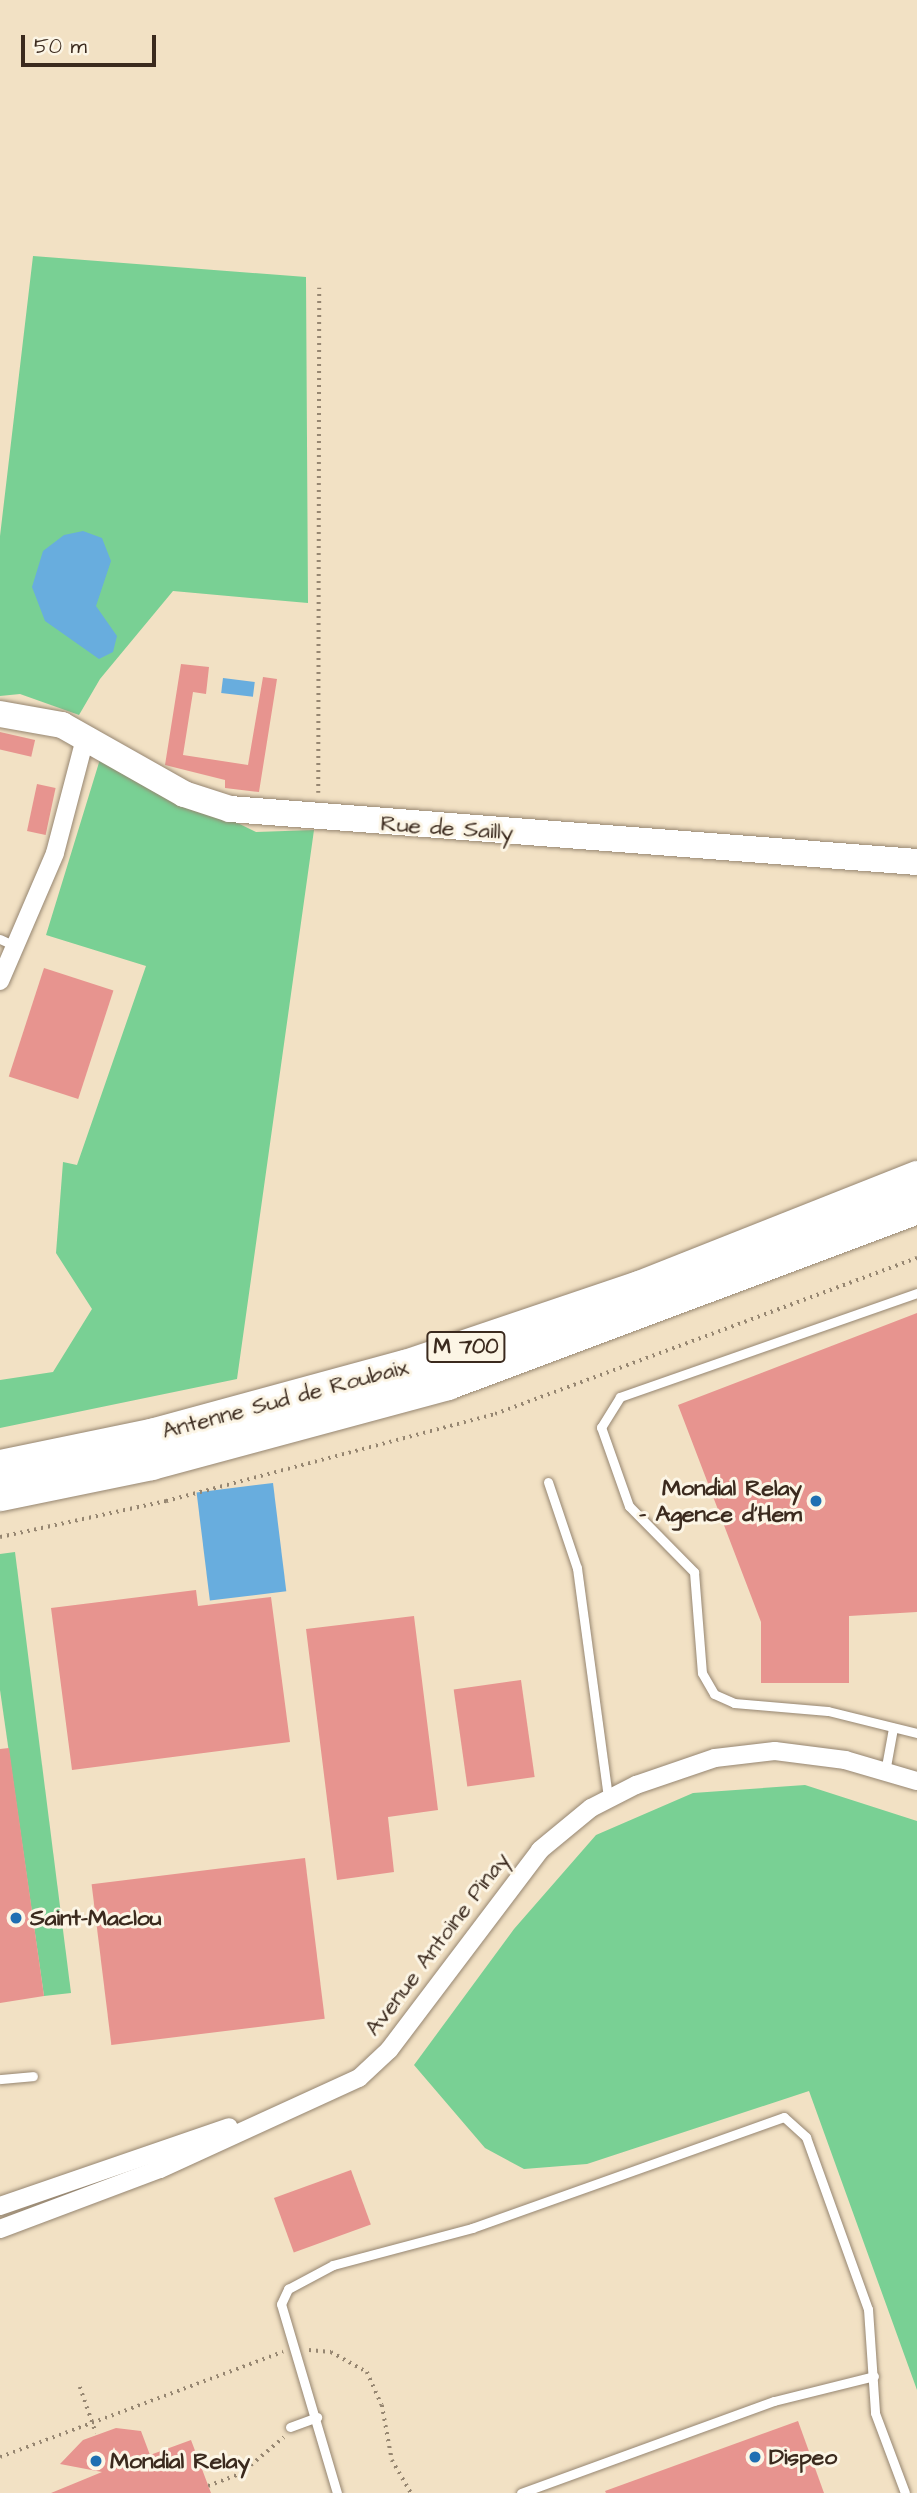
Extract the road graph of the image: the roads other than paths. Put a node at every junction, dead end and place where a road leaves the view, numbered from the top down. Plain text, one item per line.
1 (0, 714) edge
2 (86, 735) junction
3 (917, 862) edge
4 (0, 939) edge
5 (18, 948) junction
6 (0, 981) edge
7 (917, 1177) edge
8 (917, 1207) edge
9 (917, 1293) edge
10 (0, 1466) edge
11 (548, 1482) dead end
12 (0, 1494) edge
13 (893, 1728) junction
14 (917, 1733) edge
15 (885, 1772) junction
16 (917, 1781) edge
17 (608, 1798) junction
18 (33, 2076) dead end
19 (0, 2079) edge
20 (273, 2115) junction
21 (6, 2204) edge
22 (18, 2222) junction
23 (0, 2229) edge
24 (874, 2376) junction
25 (317, 2417) junction
26 (290, 2427) road end
27 (337, 2493) edge
28 (520, 2493) edge
29 (905, 2493) edge

1 - 2 street, Rue de Sailly
2 - 3 street, Rue de Sailly
2 - 5 street
4 - 5 lane
5 - 6 street
7 - 10 highway, Antenne Sud de Roubaix / M 700
8 - 12 highway, Antenne Sud de Roubaix / M 700
9 - 13 lane
11 - 17 lane
13 - 14 lane
13 - 15 lane
15 - 16 street, Avenue Antoine Pinay
15 - 17 street, Avenue Antoine Pinay
17 - 20 street, Avenue Antoine Pinay
18 - 19 lane
20 - 21 street, Avenue Antoine Pinay
20 - 22 street, Avenue Antoine Pinay
21 - 22 street
22 - 23 street, Avenue Antoine Pinay
24 - 25 lane
24 - 28 lane
24 - 29 lane
25 - 26 lane
25 - 27 lane

